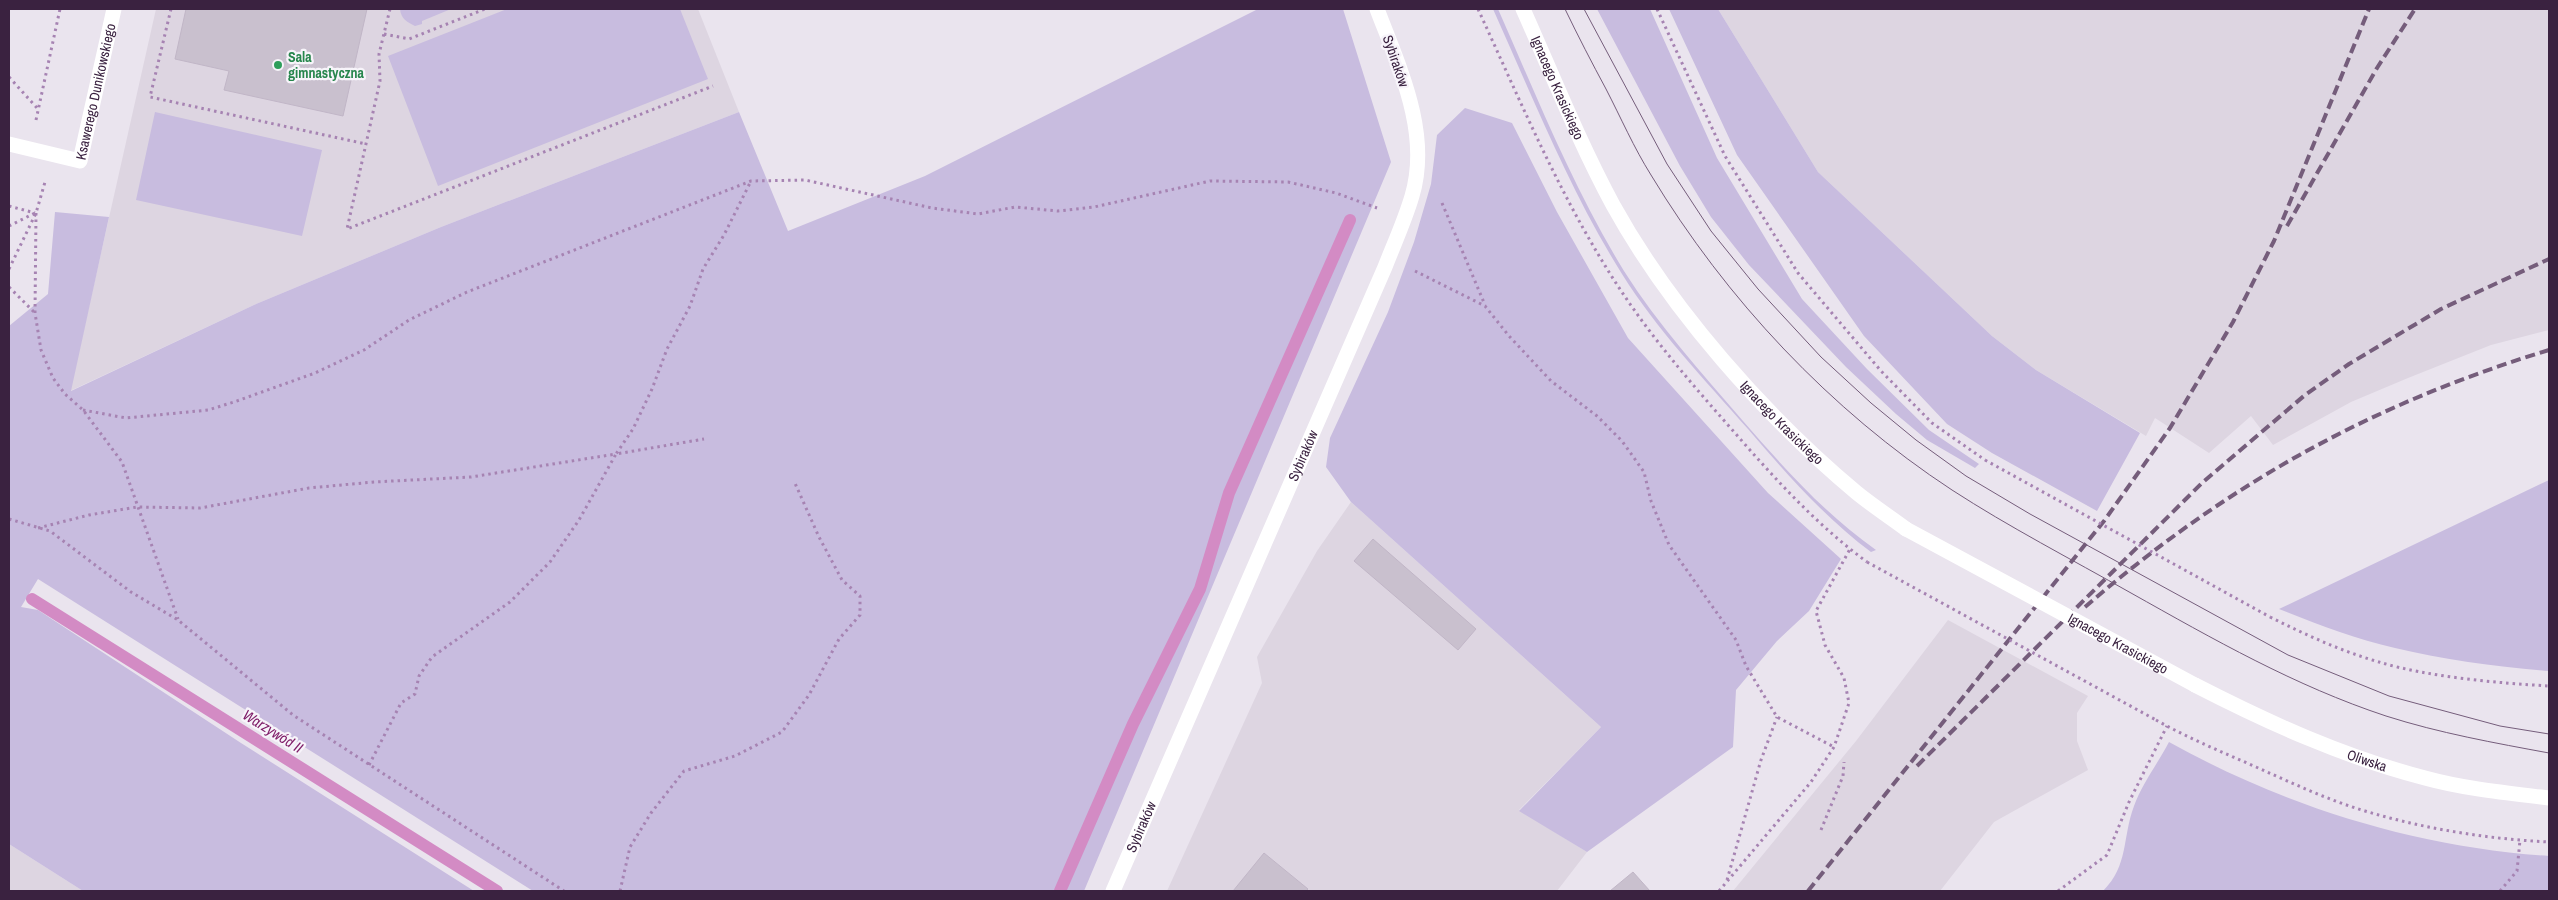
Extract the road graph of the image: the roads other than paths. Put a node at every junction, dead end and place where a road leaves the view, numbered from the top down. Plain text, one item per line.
1 (114, 9) edge
2 (1377, 9) edge
3 (1522, 9) edge
4 (9, 144) edge
5 (2195, 685) joint
6 (2549, 798) edge
7 (1113, 891) edge

1 - 4 street, Ksawerego Dunikowskiego
2 - 7 street, Sybiraków
3 - 5 street, Ignacego Krasickiego, bridge
5 - 6 street, Oliwska

